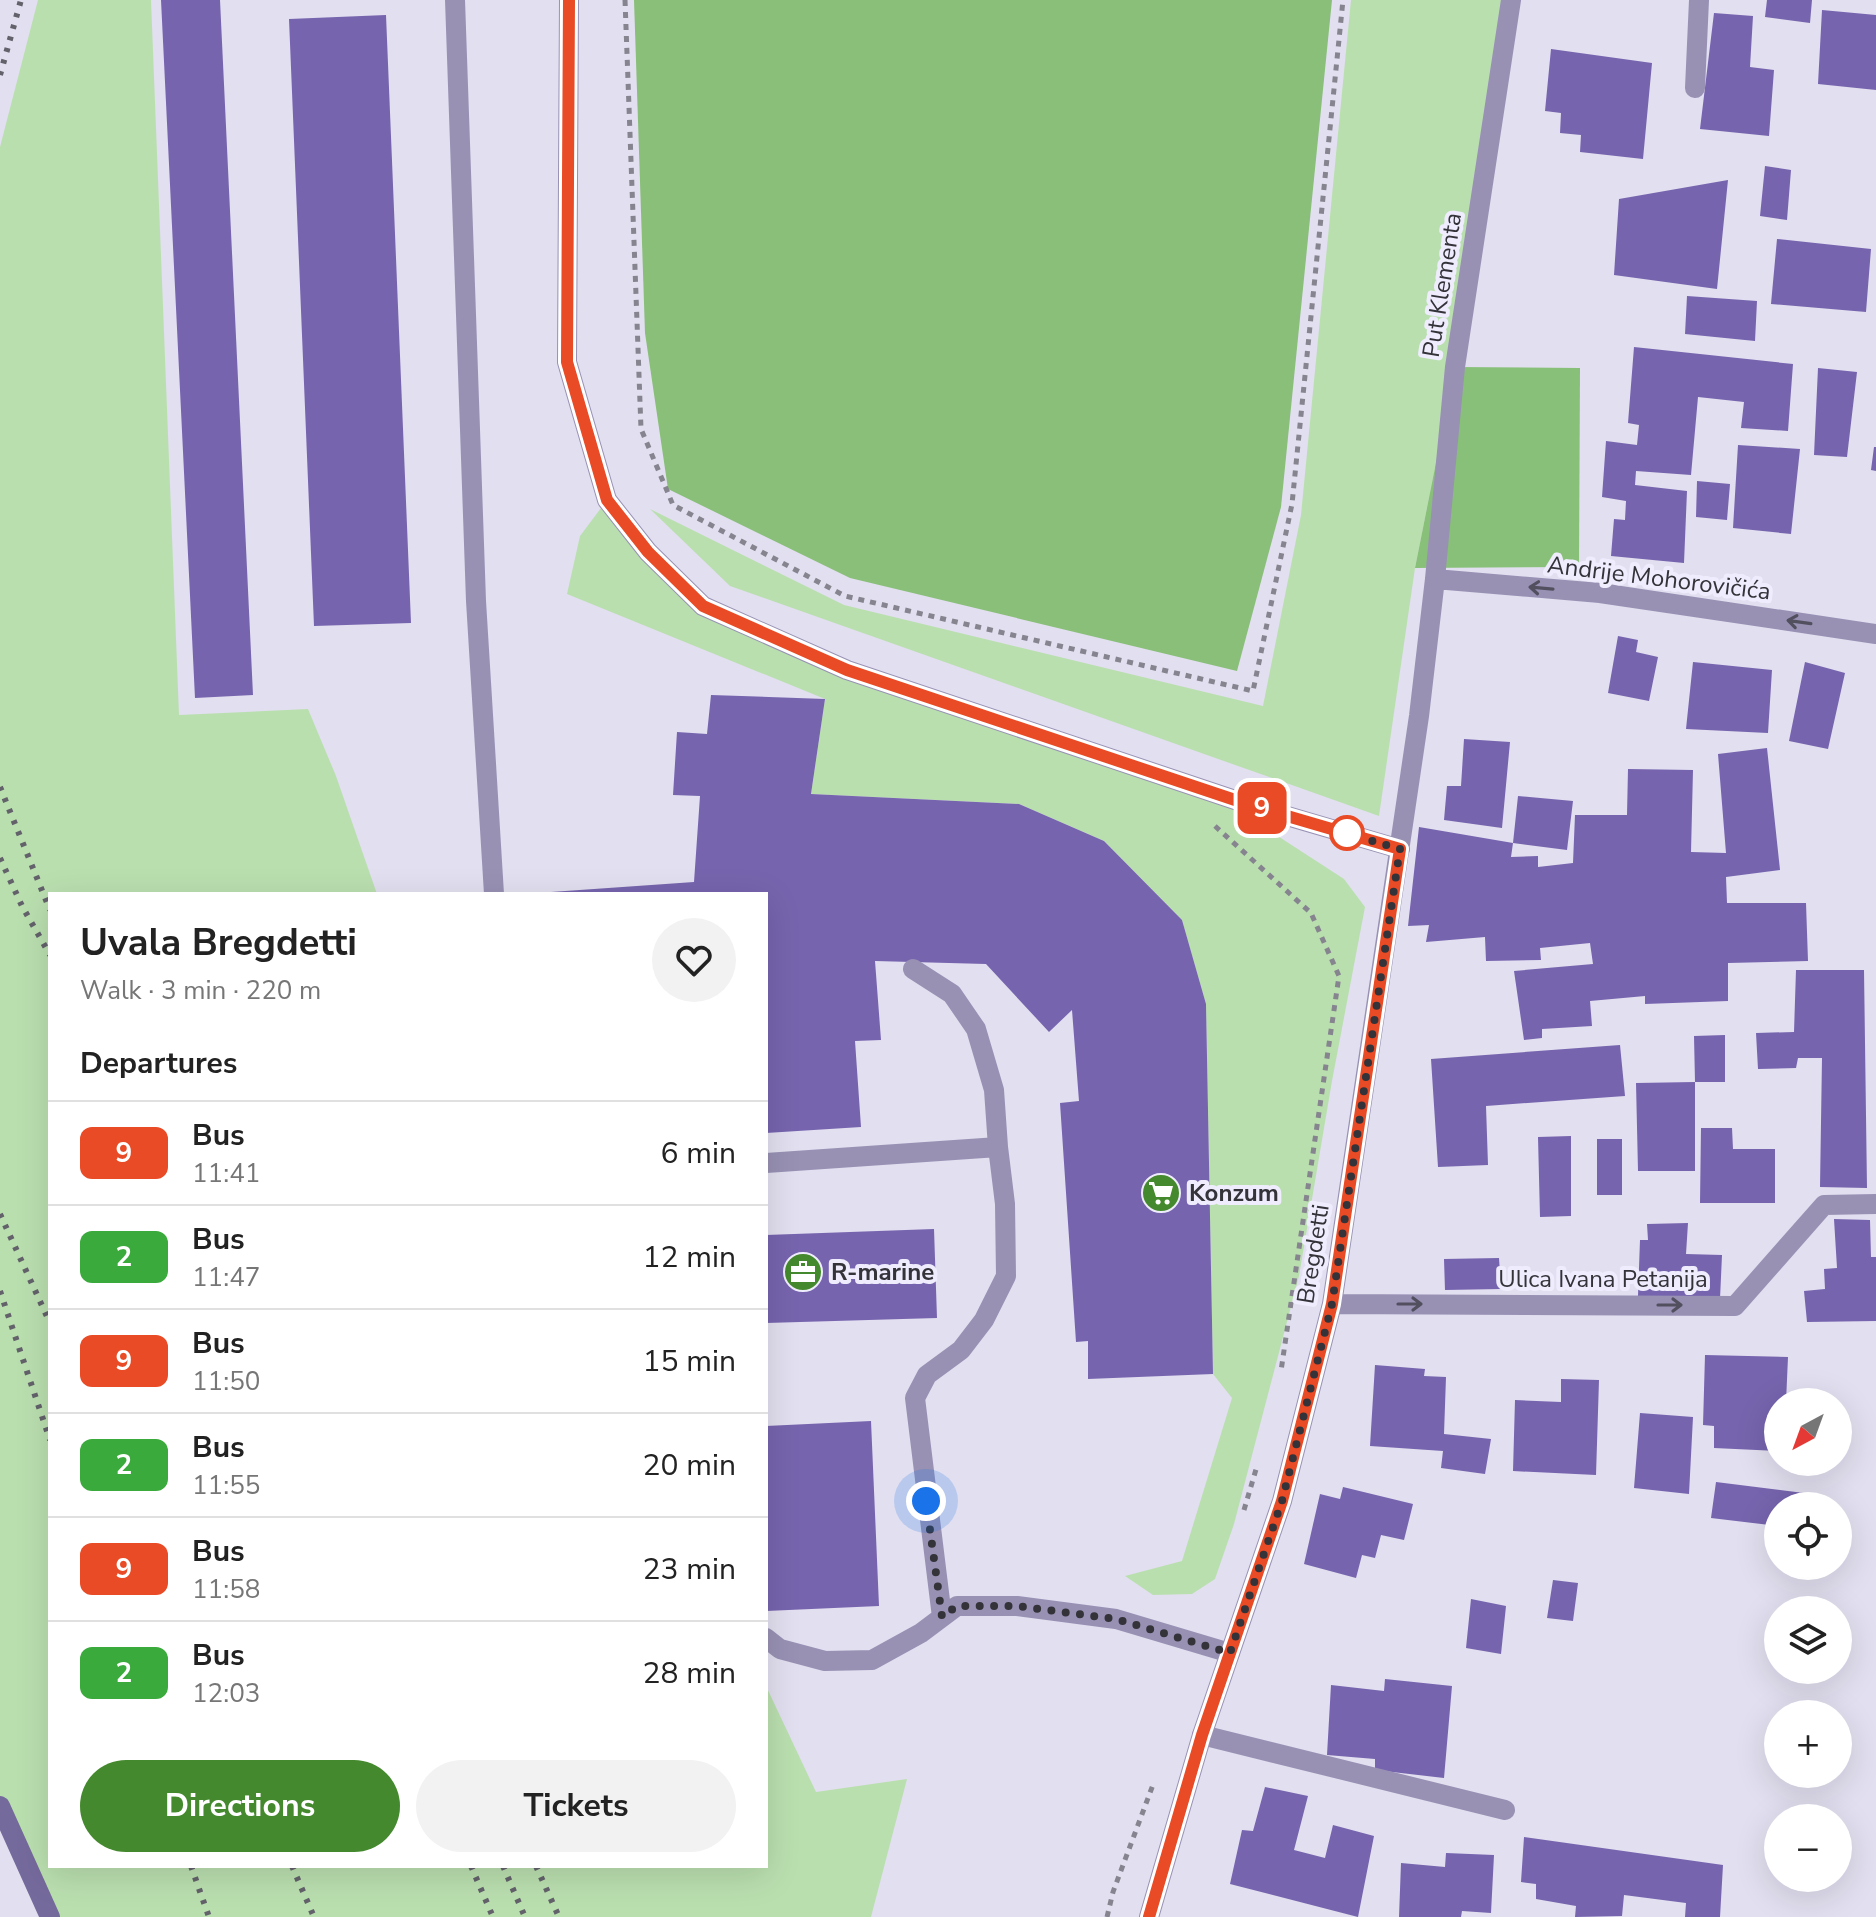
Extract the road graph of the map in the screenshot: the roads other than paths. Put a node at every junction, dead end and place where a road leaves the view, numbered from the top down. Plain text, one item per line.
1 (455, 0) edge
2 (569, 0) edge
3 (1511, 0) edge
4 (1699, 0) edge
5 (1695, 88) dead end
6 (1435, 579) junction
7 (1876, 634) edge
8 (1400, 849) junction
9 (494, 892) edge
10 (913, 969) dead end
11 (998, 1147) junction
12 (768, 1163) edge
13 (1876, 1204) edge
14 (1332, 1304) junction
15 (942, 1617) junction
16 (768, 1640) edge
17 (1230, 1653) junction
18 (1202, 1735) junction
19 (0, 1806) edge
20 (1505, 1810) dead end
21 (50, 1917) edge
22 (1149, 1917) edge

1 - 9 street
2 - 8 street
3 - 6 street, Put Klementa
4 - 5 street
7 -> 6 street, Andrije Mohorovičića
6 - 8 street, Bregdetti
8 - 14 street, Bregdetti
10 - 11 street
11 - 12 street
11 - 15 street
14 -> 13 street, Ulica Ivana Petanija
14 - 17 street, Bregdetti
15 - 16 street
15 - 17 street
17 - 18 street, Bregdetti
18 - 20 street
18 - 22 street, Bregdetti
19 - 21 main road

